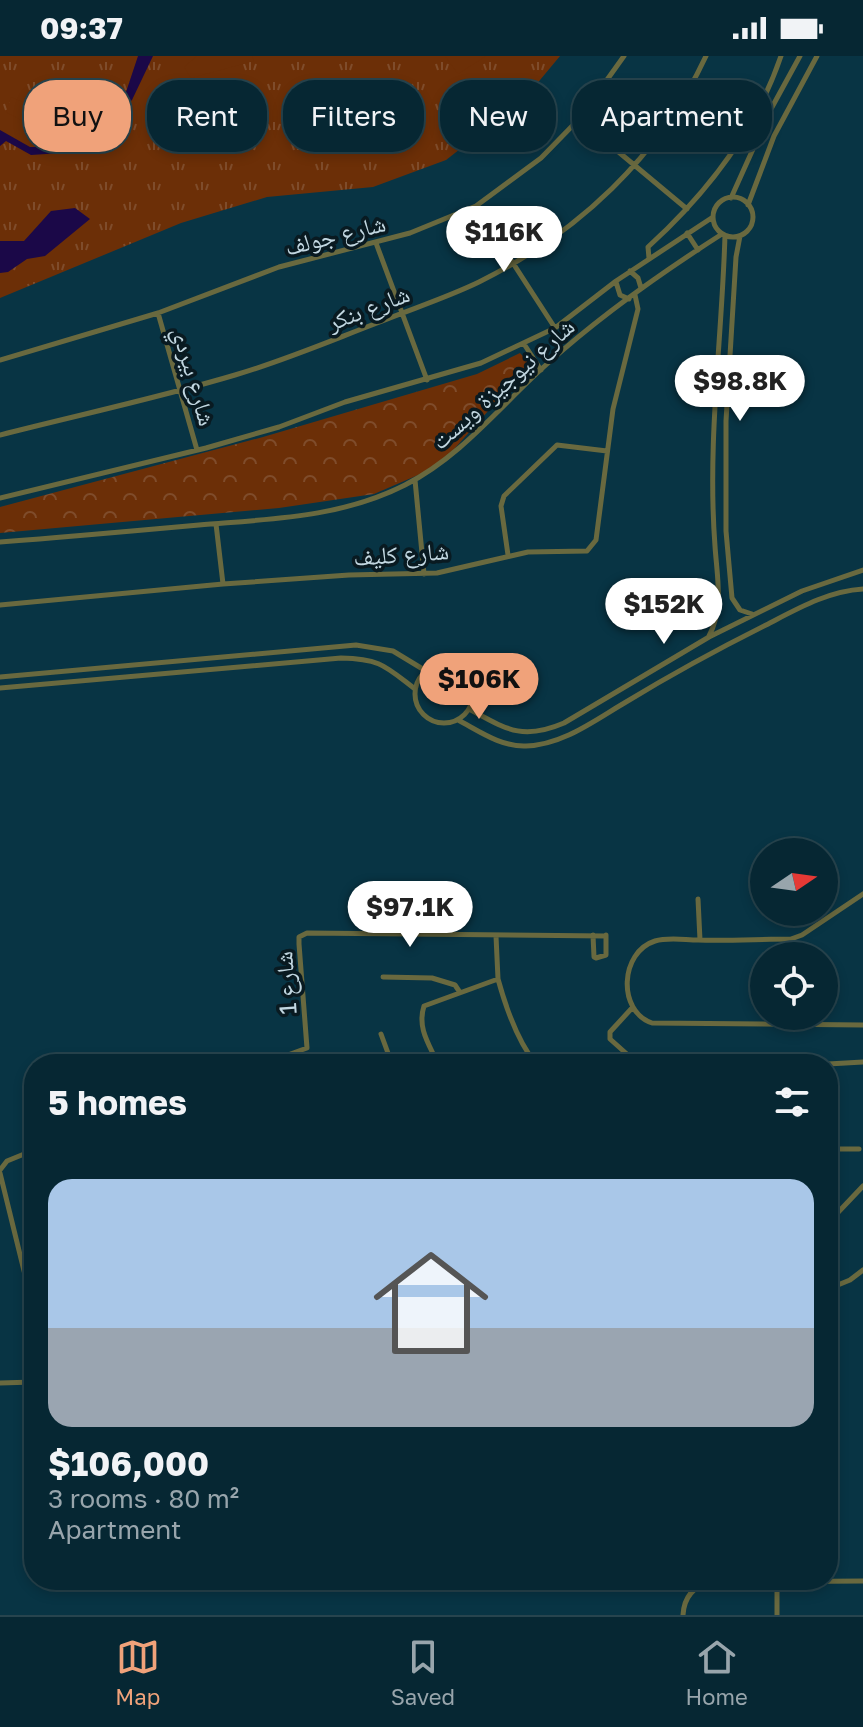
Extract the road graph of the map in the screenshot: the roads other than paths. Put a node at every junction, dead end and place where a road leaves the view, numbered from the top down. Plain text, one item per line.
1 (624, 56) edge
2 (706, 56) edge
3 (781, 56) edge
4 (800, 56) edge
5 (817, 56) edge
6 (607, 80) edge
7 (572, 126) edge
8 (620, 152) edge
9 (636, 165) junction
10 (745, 169) junction
11 (756, 179) junction
12 (731, 198) junction
13 (748, 205) junction
14 (476, 206) junction
15 (687, 209) junction
16 (713, 217) junction
17 (668, 228) junction
18 (687, 233) junction
19 (723, 234) junction
20 (740, 236) junction
21 (676, 240) junction
22 (376, 243) junction
23 (698, 250) junction
24 (649, 258) junction
25 (515, 263) junction
26 (630, 271) junction
27 (616, 281) junction
28 (641, 289) junction
29 (632, 297) junction
30 (403, 312) junction
31 (158, 313) junction
32 (555, 328) junction
33 (523, 344) junction
34 (0, 360) edge
35 (541, 370) junction
36 (427, 380) junction
37 (180, 389) junction
38 (0, 435) edge
39 (197, 450) junction
40 (607, 451) junction
41 (415, 480) junction
42 (0, 498) edge
43 (216, 524) junction
44 (0, 542) edge
45 (508, 555) junction
46 (863, 570) edge
47 (424, 574) junction
48 (223, 584) junction
49 (863, 589) edge
50 (732, 598) junction
51 (719, 599) junction
52 (0, 605) edge
53 (753, 615) junction
54 (709, 637) junction
55 (426, 671) junction
56 (643, 675) junction
57 (0, 677) edge
58 (651, 687) junction
59 (0, 688) edge
60 (415, 689) junction
61 (469, 709) junction
62 (458, 720) junction
63 (863, 894) edge
64 (698, 899) dead end
65 (593, 935) junction
66 (496, 936) junction
67 (700, 940) junction
68 (383, 977) dead end
69 (498, 979) junction
70 (459, 991) junction
71 (632, 1008) junction
72 (863, 1025) edge
73 (381, 1034) dead end
74 (290, 1054) edge
75 (388, 1054) edge
76 (434, 1054) edge
77 (528, 1054) edge
78 (627, 1054) edge
79 (863, 1062) edge
80 (838, 1063) edge
81 (838, 1149) edge
82 (859, 1149) dead end
83 (24, 1154) edge
84 (0, 1172) edge
85 (863, 1186) edge
86 (838, 1212) edge
87 (24, 1270) edge
88 (863, 1270) edge
89 (838, 1285) edge
90 (24, 1382) edge
91 (0, 1383) edge
92 (838, 1581) edge
93 (863, 1581) edge
94 (696, 1590) edge
95 (777, 1590) edge
96 (683, 1615) edge
97 (777, 1615) edge

1 - 6 street, شارع جولف
2 - 9 street, شارع بنكر
3 - 15 street
4 - 10 street
5 - 11 street
7 - 14 street, شارع جولف
8 - 9 street
9 - 15 street
9 - 25 street, شارع بنكر
10 - 11 street
10 - 12 street
11 - 13 street
12 - 13 street
12 - 16 street
13 - 20 street
14 - 22 street, شارع جولف
14 - 25 street
15 - 17 street
16 - 18 street, شارع نيوجيزة ويست
16 - 19 street
17 - 21 street
17 - 24 street
18 - 21 street, شارع نيوجيزة ويست
18 - 23 street
19 - 20 street
19 - 23 street, شارع نيوجيزة ويست
19 - 51 street
20 - 50 street
21 - 24 street, شارع نيوجيزة ويست
22 - 30 street
22 - 31 street, شارع جولف
23 - 28 street, شارع نيوجيزة ويست
24 - 26 street, شارع نيوجيزة ويست
25 - 30 street, شارع بنكر
25 - 32 street
26 - 27 street, شارع نيوجيزة ويست
26 - 28 street
27 - 29 street
27 - 32 street, شارع نيوجيزة ويست
28 - 29 street, شارع نيوجيزة ويست
29 - 35 street, شارع نيوجيزة ويست
29 - 40 street, شارع كليف
30 - 36 street
30 - 37 street, شارع بنكر
31 - 34 street, شارع جولف
31 - 37 street, شارع بيردي
32 - 33 street, شارع نيوجيزة ويست
33 - 35 street
33 - 36 street, شارع نيوجيزة ويست
35 - 41 street, شارع نيوجيزة ويست
36 - 39 street, شارع نيوجيزة ويست
37 - 38 street, شارع بنكر
37 - 39 street, شارع بيردي
39 - 42 street, شارع نيوجيزة ويست
40 - 45 street, شارع كليف
40 - 45 street
41 - 43 street, شارع نيوجيزة ويست
41 - 47 street
43 - 44 street, شارع نيوجيزة ويست
43 - 48 street
45 - 47 street, شارع كليف
46 - 53 street
47 - 48 street, شارع كليف
48 - 52 street, شارع كليف
49 - 58 street
50 - 51 street
50 - 53 street
51 - 54 street
53 - 54 street
54 - 56 street
55 - 57 street
55 - 60 street
55 - 61 street
56 - 58 street
56 - 61 street
58 - 62 street
59 - 60 street
60 - 62 street
61 - 62 street
63 - 67 street
64 - 67 street
65 - 65 street, شارع 1
65 - 66 street, شارع 1
66 - 69 street
66 - 74 street, شارع 1
67 - 71 street
68 - 70 street
69 - 70 street
69 - 77 street
70 - 76 street
71 - 72 street
71 - 78 street
73 - 75 street
79 - 80 street
81 - 82 street
83 - 84 street
84 - 87 street
85 - 86 street
88 - 89 street
90 - 91 street
92 - 93 street
94 - 96 street
95 - 97 street

